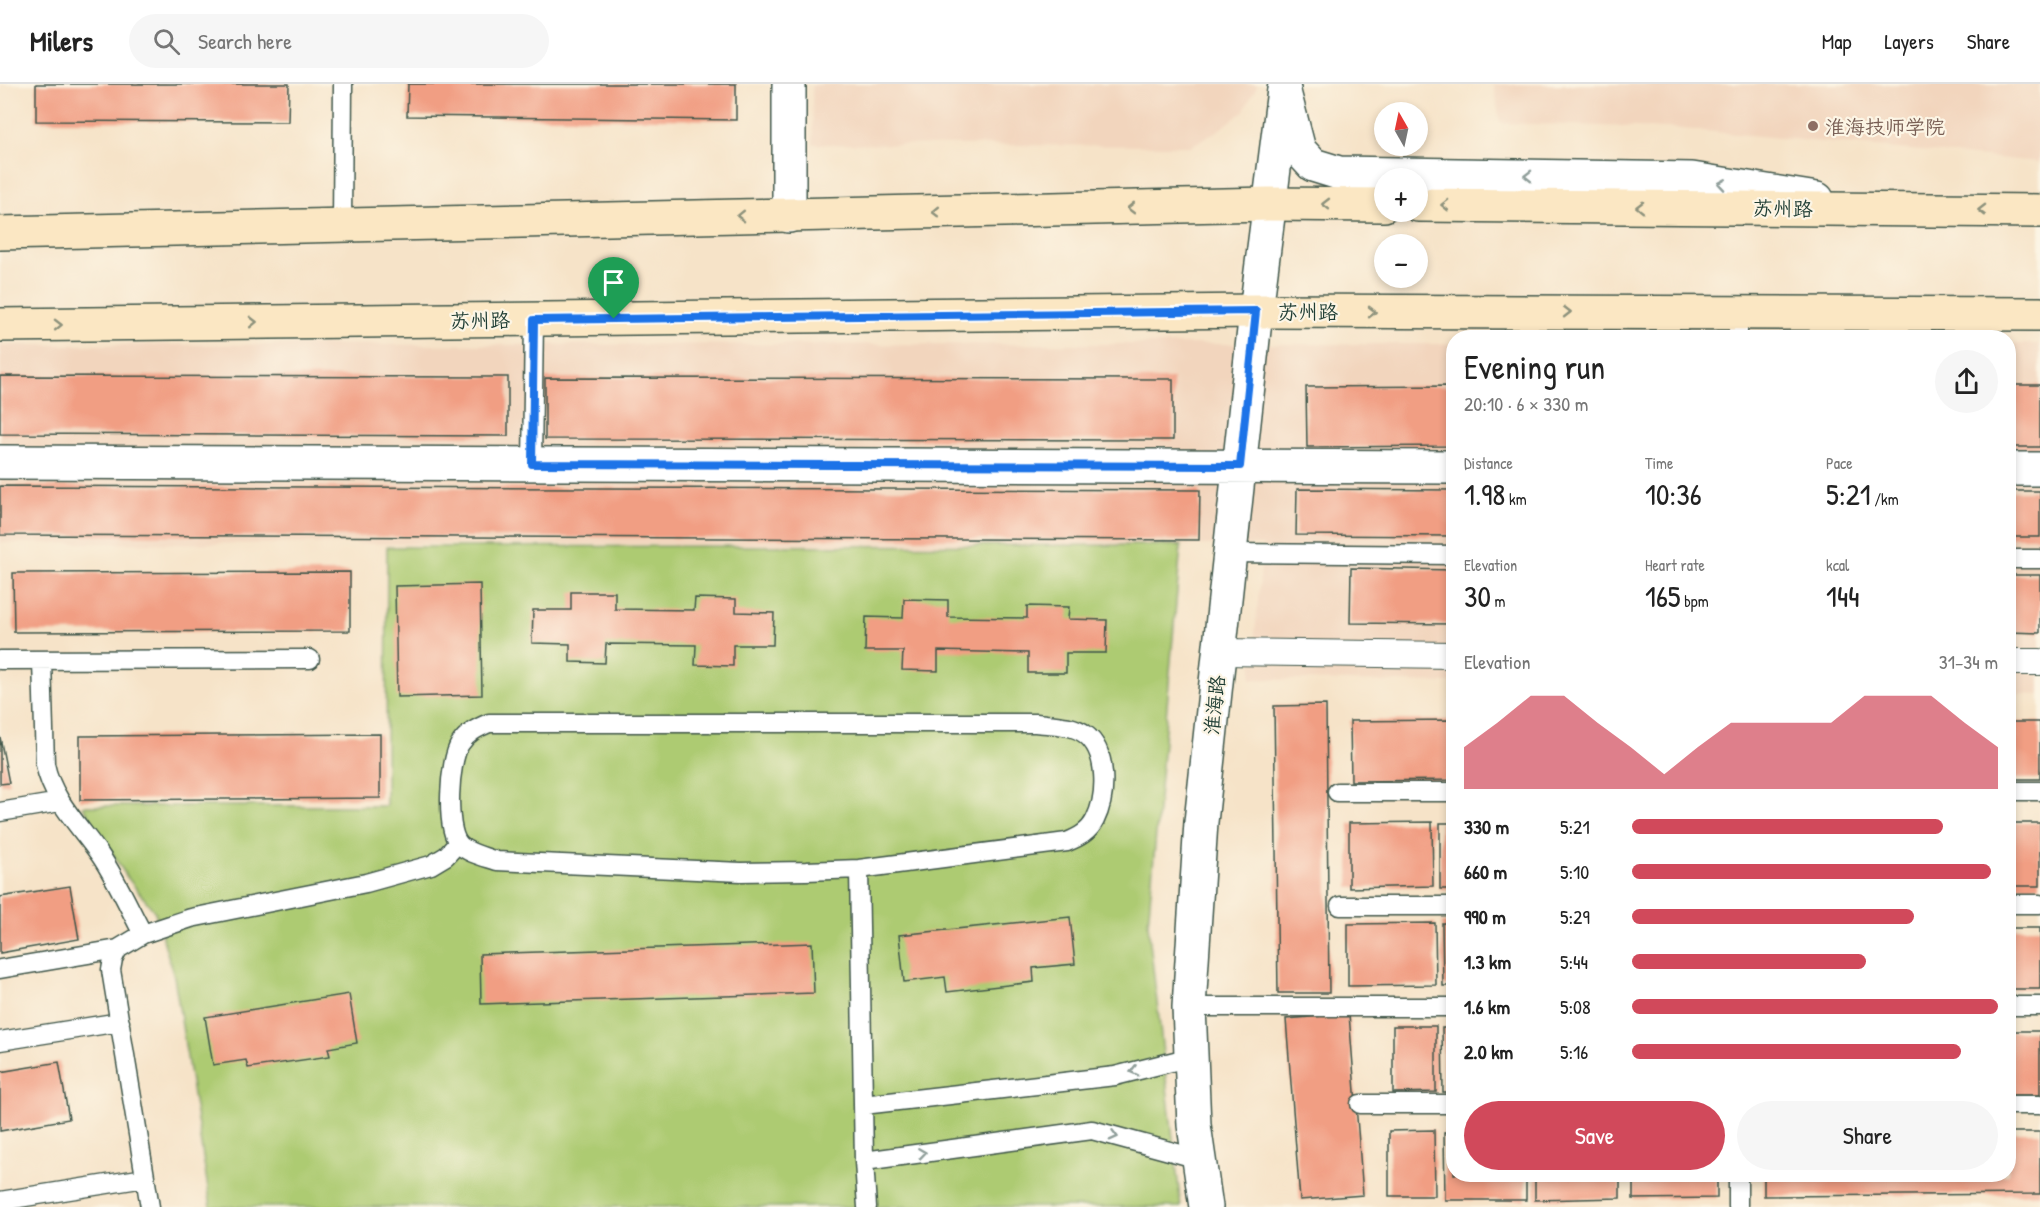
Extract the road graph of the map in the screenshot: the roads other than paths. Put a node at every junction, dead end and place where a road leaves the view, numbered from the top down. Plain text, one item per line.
1 (343, 84) edge
2 (789, 84) edge
3 (1285, 88) edge
4 (1268, 204) junction
5 (1374, 205) edge
6 (1428, 205) edge
7 (1884, 209) junction
8 (2040, 211) edge
9 (789, 216) junction
10 (342, 225) junction
11 (0, 234) edge
12 (1256, 311) junction
13 (2040, 314) edge
14 (534, 320) junction
15 (0, 325) edge
16 (1738, 325) edge
17 (0, 462) edge
18 (532, 464) junction
19 (1240, 466) junction
20 (1446, 467) edge
21 (2016, 469) edge
22 (2040, 469) edge
23 (1230, 553) junction
24 (1446, 555) edge
25 (2016, 559) edge
26 (2040, 559) edge
27 (1220, 652) junction
28 (1446, 655) edge
29 (310, 659) dead end
30 (0, 660) edge
31 (42, 660) junction
32 (2016, 662) edge
33 (2040, 662) edge
34 (2016, 791) edge
35 (2040, 791) edge
36 (1337, 792) dead end
37 (1446, 792) edge
38 (60, 802) junction
39 (0, 812) edge
40 (458, 843) junction
41 (859, 869) junction
42 (2016, 904) edge
43 (2040, 904) edge
44 (1340, 906) dead end
45 (1446, 906) edge
46 (143, 934) junction
47 (118, 949) junction
48 (0, 969) edge
49 (2016, 1006) edge
50 (2040, 1006) edge
51 (1189, 1007) junction
52 (1446, 1007) edge
53 (120, 1022) junction
54 (0, 1041) edge
55 (1191, 1056) junction
56 (1360, 1104) dead end
57 (1446, 1104) edge
58 (863, 1105) junction
59 (2016, 1105) edge
60 (2040, 1105) edge
61 (1199, 1160) junction
62 (864, 1161) junction
63 (145, 1178) junction
64 (1738, 1182) edge
65 (0, 1201) edge
66 (150, 1207) edge
67 (867, 1207) edge
68 (1206, 1207) edge
69 (1738, 1207) edge

1 - 10 lane
2 - 9 street
3 - 4 street, 淮海路
7 -> 3 street
5 -> 4 main road
4 -> 9 main road
4 - 12 street, 淮海路
7 -> 6 main road, 苏州路
8 -> 7 main road, 苏州路
9 -> 10 main road
10 - 11 main road
12 - 14 main road, 苏州路
12 -> 16 main road, 苏州路
12 - 19 street, 淮海路
13 - 16 main road, 苏州路
15 -> 14 main road, 苏州路
14 - 18 lane
17 - 18 street
18 - 19 street
19 - 20 street
19 - 23 street, 淮海路
21 - 22 street
23 - 24 lane
23 - 27 street, 淮海路
25 - 26 lane
27 - 28 street
27 - 51 street, 淮海路
29 - 31 lane
30 - 31 lane
31 - 38 lane
32 - 33 street
34 - 35 lane
36 - 37 lane
38 - 39 lane
38 - 46 lane
40 - 41 lane
40 - 41 lane
40 - 46 lane
41 - 58 lane
42 - 43 lane
44 - 45 lane
46 - 47 lane
47 - 48 lane
47 - 53 lane
49 - 50 lane
51 - 52 lane
51 - 55 street, 淮海路
53 - 54 lane
53 - 63 lane
55 -> 58 lane
55 - 61 street, 淮海路
56 - 57 lane
58 - 62 lane
59 - 60 lane
62 -> 61 lane
61 - 68 street, 淮海路
62 - 67 lane
63 - 65 lane
63 - 66 lane
64 - 69 lane

